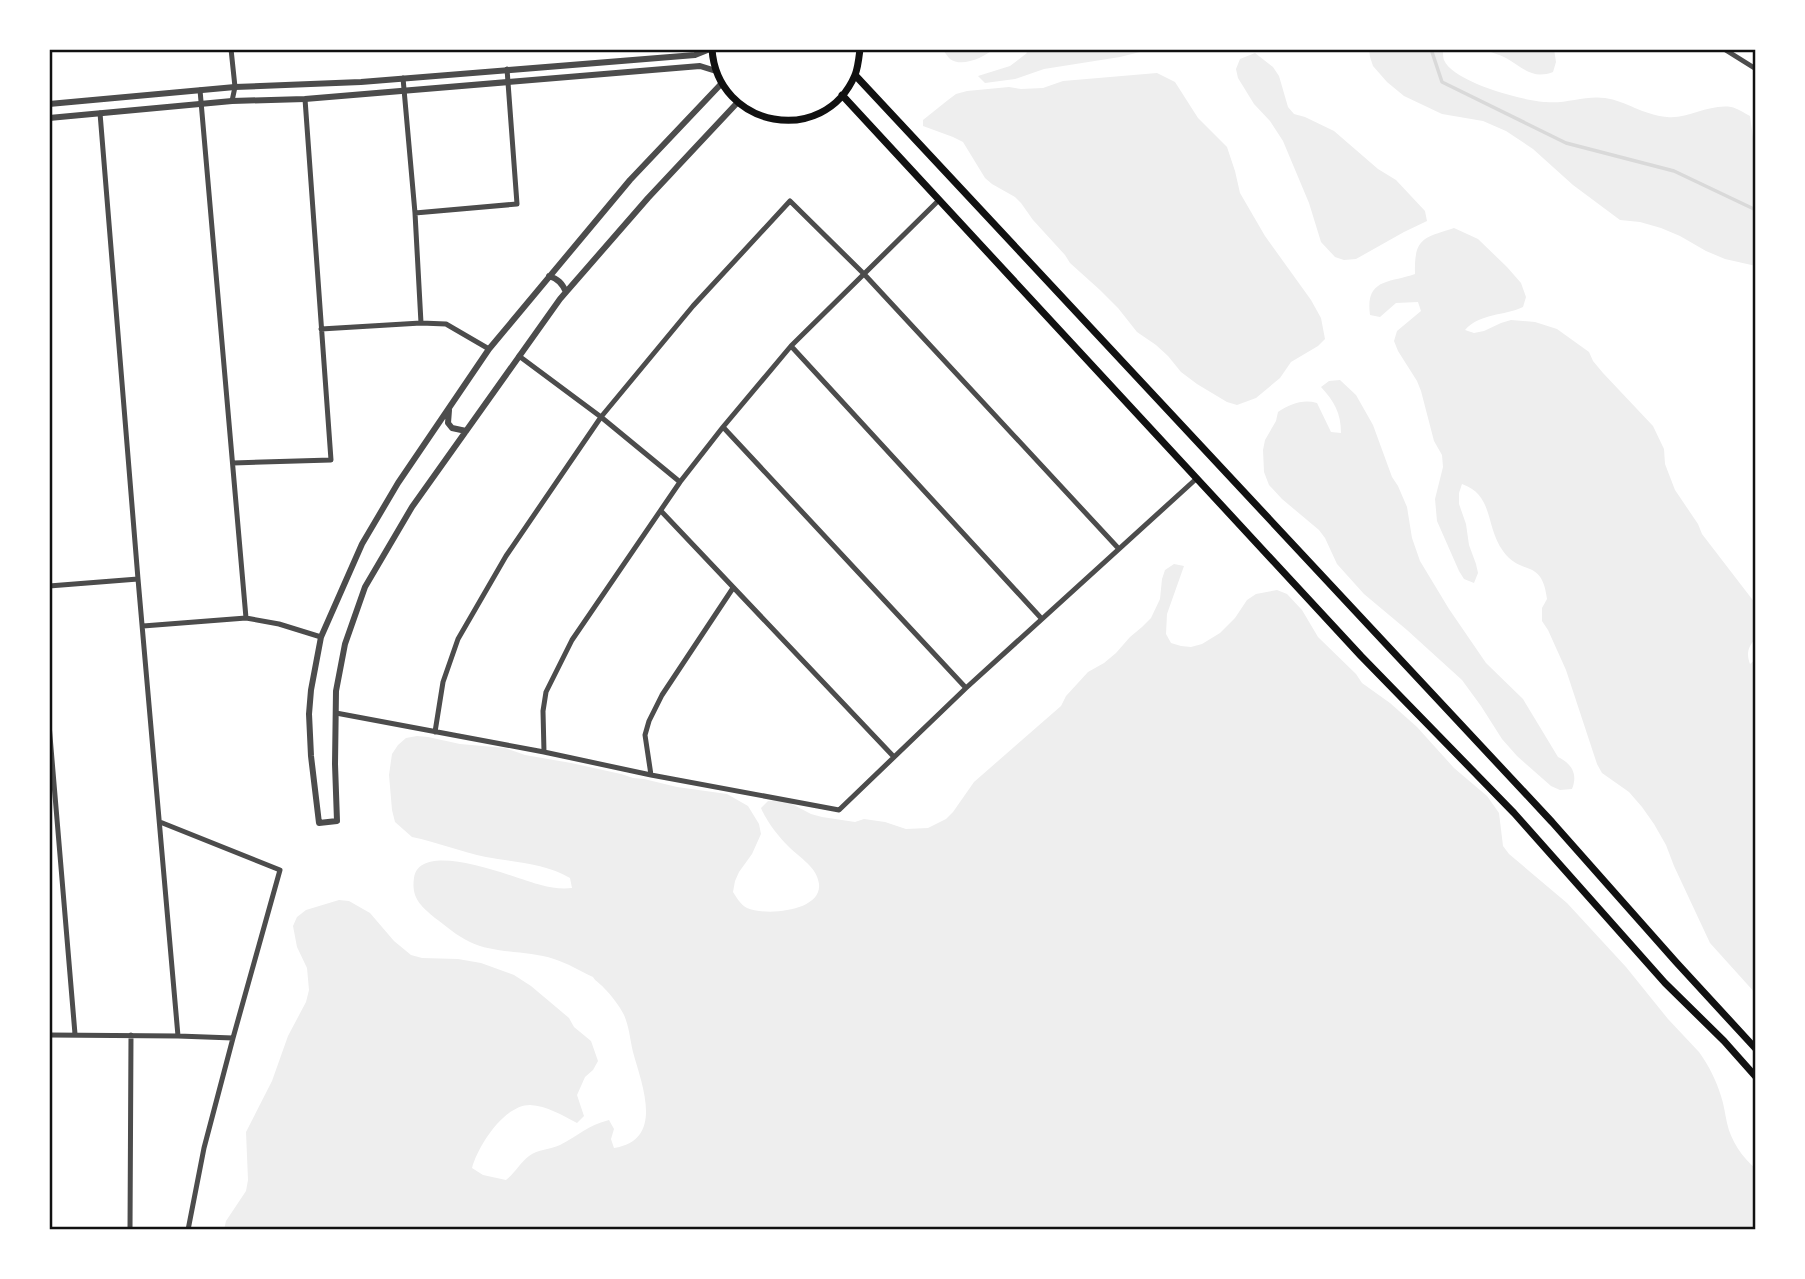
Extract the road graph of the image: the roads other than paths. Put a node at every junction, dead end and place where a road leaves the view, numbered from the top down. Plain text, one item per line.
1 (231, 49) edge
2 (711, 49) edge
3 (860, 49) edge
4 (1724, 49) edge
5 (507, 69) junction
6 (1756, 69) edge
7 (716, 71) junction
8 (855, 75) junction
9 (403, 78) junction
10 (508, 83) junction
11 (722, 83) junction
12 (234, 88) junction
13 (200, 90) junction
14 (405, 91) junction
15 (842, 95) junction
16 (305, 99) junction
17 (232, 101) junction
18 (737, 103) junction
19 (49, 104) edge
20 (202, 104) junction
21 (100, 114) junction
22 (49, 118) edge
23 (939, 200) junction
24 (415, 213) junction
25 (864, 274) junction
26 (549, 276) junction
27 (566, 292) junction
28 (422, 323) junction
29 (321, 329) junction
30 (790, 346) junction
31 (489, 349) junction
32 (519, 356) junction
33 (449, 408) junction
34 (601, 417) junction
35 (723, 427) junction
36 (466, 431) junction
37 (233, 463) junction
38 (1196, 479) junction
39 (680, 482) junction
40 (661, 511) junction
41 (1119, 549) junction
42 (138, 579) junction
43 (49, 586) edge
44 (733, 588) junction
45 (246, 618) junction
46 (1041, 618) junction
47 (143, 626) junction
48 (321, 637) junction
49 (966, 688) junction
50 (336, 713) junction
51 (49, 723) edge
52 (435, 732) junction
53 (544, 752) junction
54 (894, 757) junction
55 (651, 775) junction
56 (160, 822) junction
57 (75, 1034) junction
58 (49, 1035) edge
59 (131, 1035) junction
60 (178, 1035) junction
61 (233, 1038) junction
62 (1756, 1049) edge
63 (1756, 1077) edge
64 (130, 1230) edge
65 (188, 1230) edge

1 - 12 street
2 - 5 street
2 - 7 main road
3 - 8 main road
4 - 6 street
5 - 9 street
5 - 10 street
7 - 10 street
7 - 11 main road
8 - 15 main road
8 - 62 main road
9 - 12 street
9 - 14 street
10 - 14 street
10 - 24 street
11 - 18 main road
11 - 26 street
12 - 13 street
12 - 17 street
13 - 19 street
13 - 20 street
14 - 16 street
14 - 24 street
15 - 18 main road
15 - 23 main road
16 - 17 street
16 - 29 street
17 - 20 street
18 - 27 street
20 - 21 street
20 - 37 street
21 - 22 street
21 - 42 street
23 - 25 street
23 - 38 main road
24 - 28 street
25 - 30 street
25 - 34 street
25 - 41 street
26 - 27 street
26 - 31 street
27 - 32 street
28 - 29 street
28 - 31 street
29 - 37 street
30 - 35 street
30 - 46 street
31 - 33 street
32 - 34 street
32 - 36 street
33 - 36 street
33 - 48 street
34 - 39 street
34 - 52 street
35 - 39 street
35 - 49 street
36 - 50 street
37 - 45 street
38 - 41 street
38 - 63 main road
39 - 40 street
40 - 44 street
40 - 53 street
41 - 46 street
42 - 43 street
42 - 47 street
44 - 54 street
44 - 55 street
45 - 47 street
45 - 48 street
46 - 49 street
47 - 56 street
48 - 50 street
49 - 54 street
50 - 52 street
51 - 57 street
52 - 53 street
53 - 55 street
54 - 55 street
56 - 60 street
56 - 61 street
57 - 58 street
57 - 59 street
59 - 60 street
59 - 64 street
60 - 61 street
61 - 65 street

